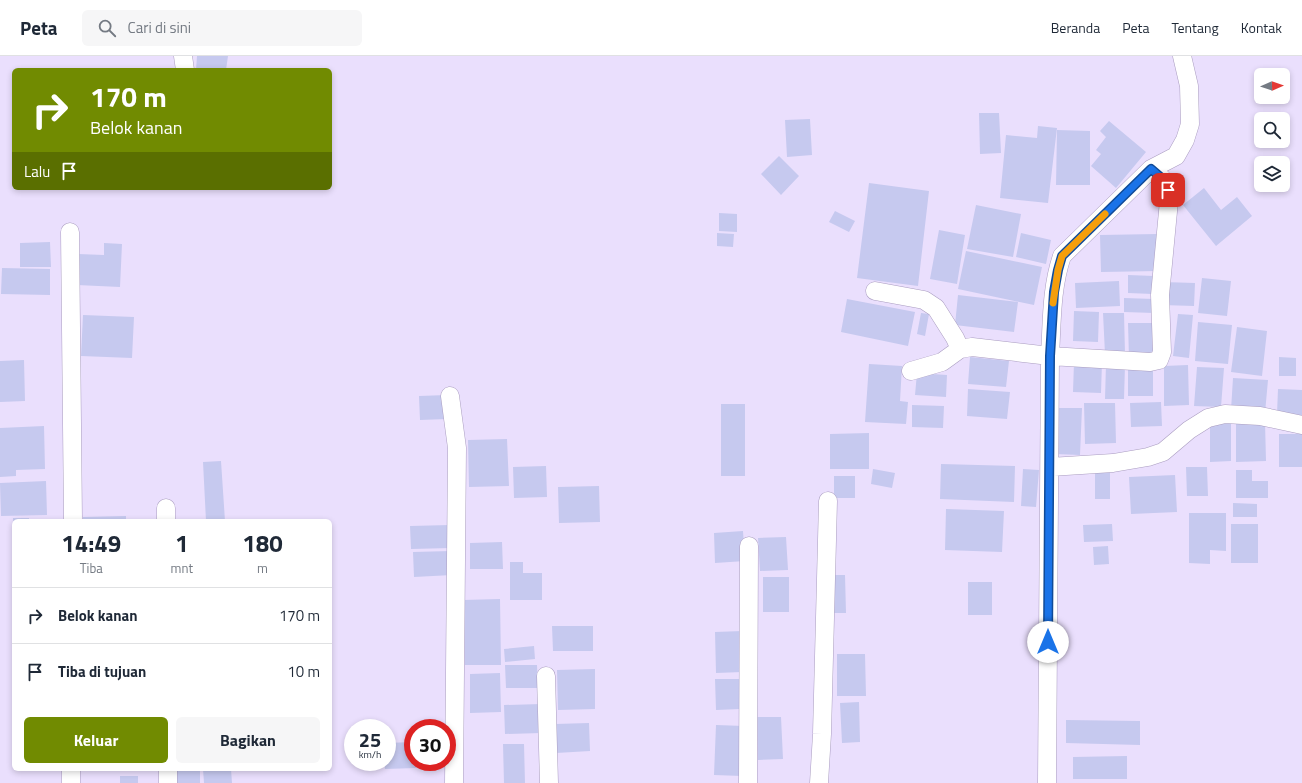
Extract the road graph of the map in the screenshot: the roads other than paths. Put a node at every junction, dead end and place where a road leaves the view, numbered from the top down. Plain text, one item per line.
1 (184, 56) edge
2 (1182, 56) edge
3 (185, 68) edge
4 (1151, 169) junction
5 (70, 232) dead end
6 (875, 290) dead end
7 (960, 349) junction
8 (1050, 356) junction
9 (911, 371) dead end
10 (450, 396) dead end
11 (1302, 425) edge
12 (1050, 467) junction
13 (828, 501) dead end
14 (73, 519) edge
15 (749, 546) dead end
16 (546, 676) dead end
17 (72, 771) edge
18 (168, 771) edge
19 (71, 783) edge
20 (168, 783) edge
21 (454, 783) edge
22 (549, 783) edge
23 (748, 783) edge
24 (819, 783) edge
25 (1047, 783) edge

1 - 3 street
2 - 4 street
4 - 8 street
4 - 8 street
5 - 14 street
6 - 7 street
7 - 8 street
7 - 9 street
8 - 12 street
10 - 21 street
11 - 12 street
12 - 25 street
13 - 24 street
15 - 23 street
16 - 22 street
17 - 19 street
18 - 20 street

